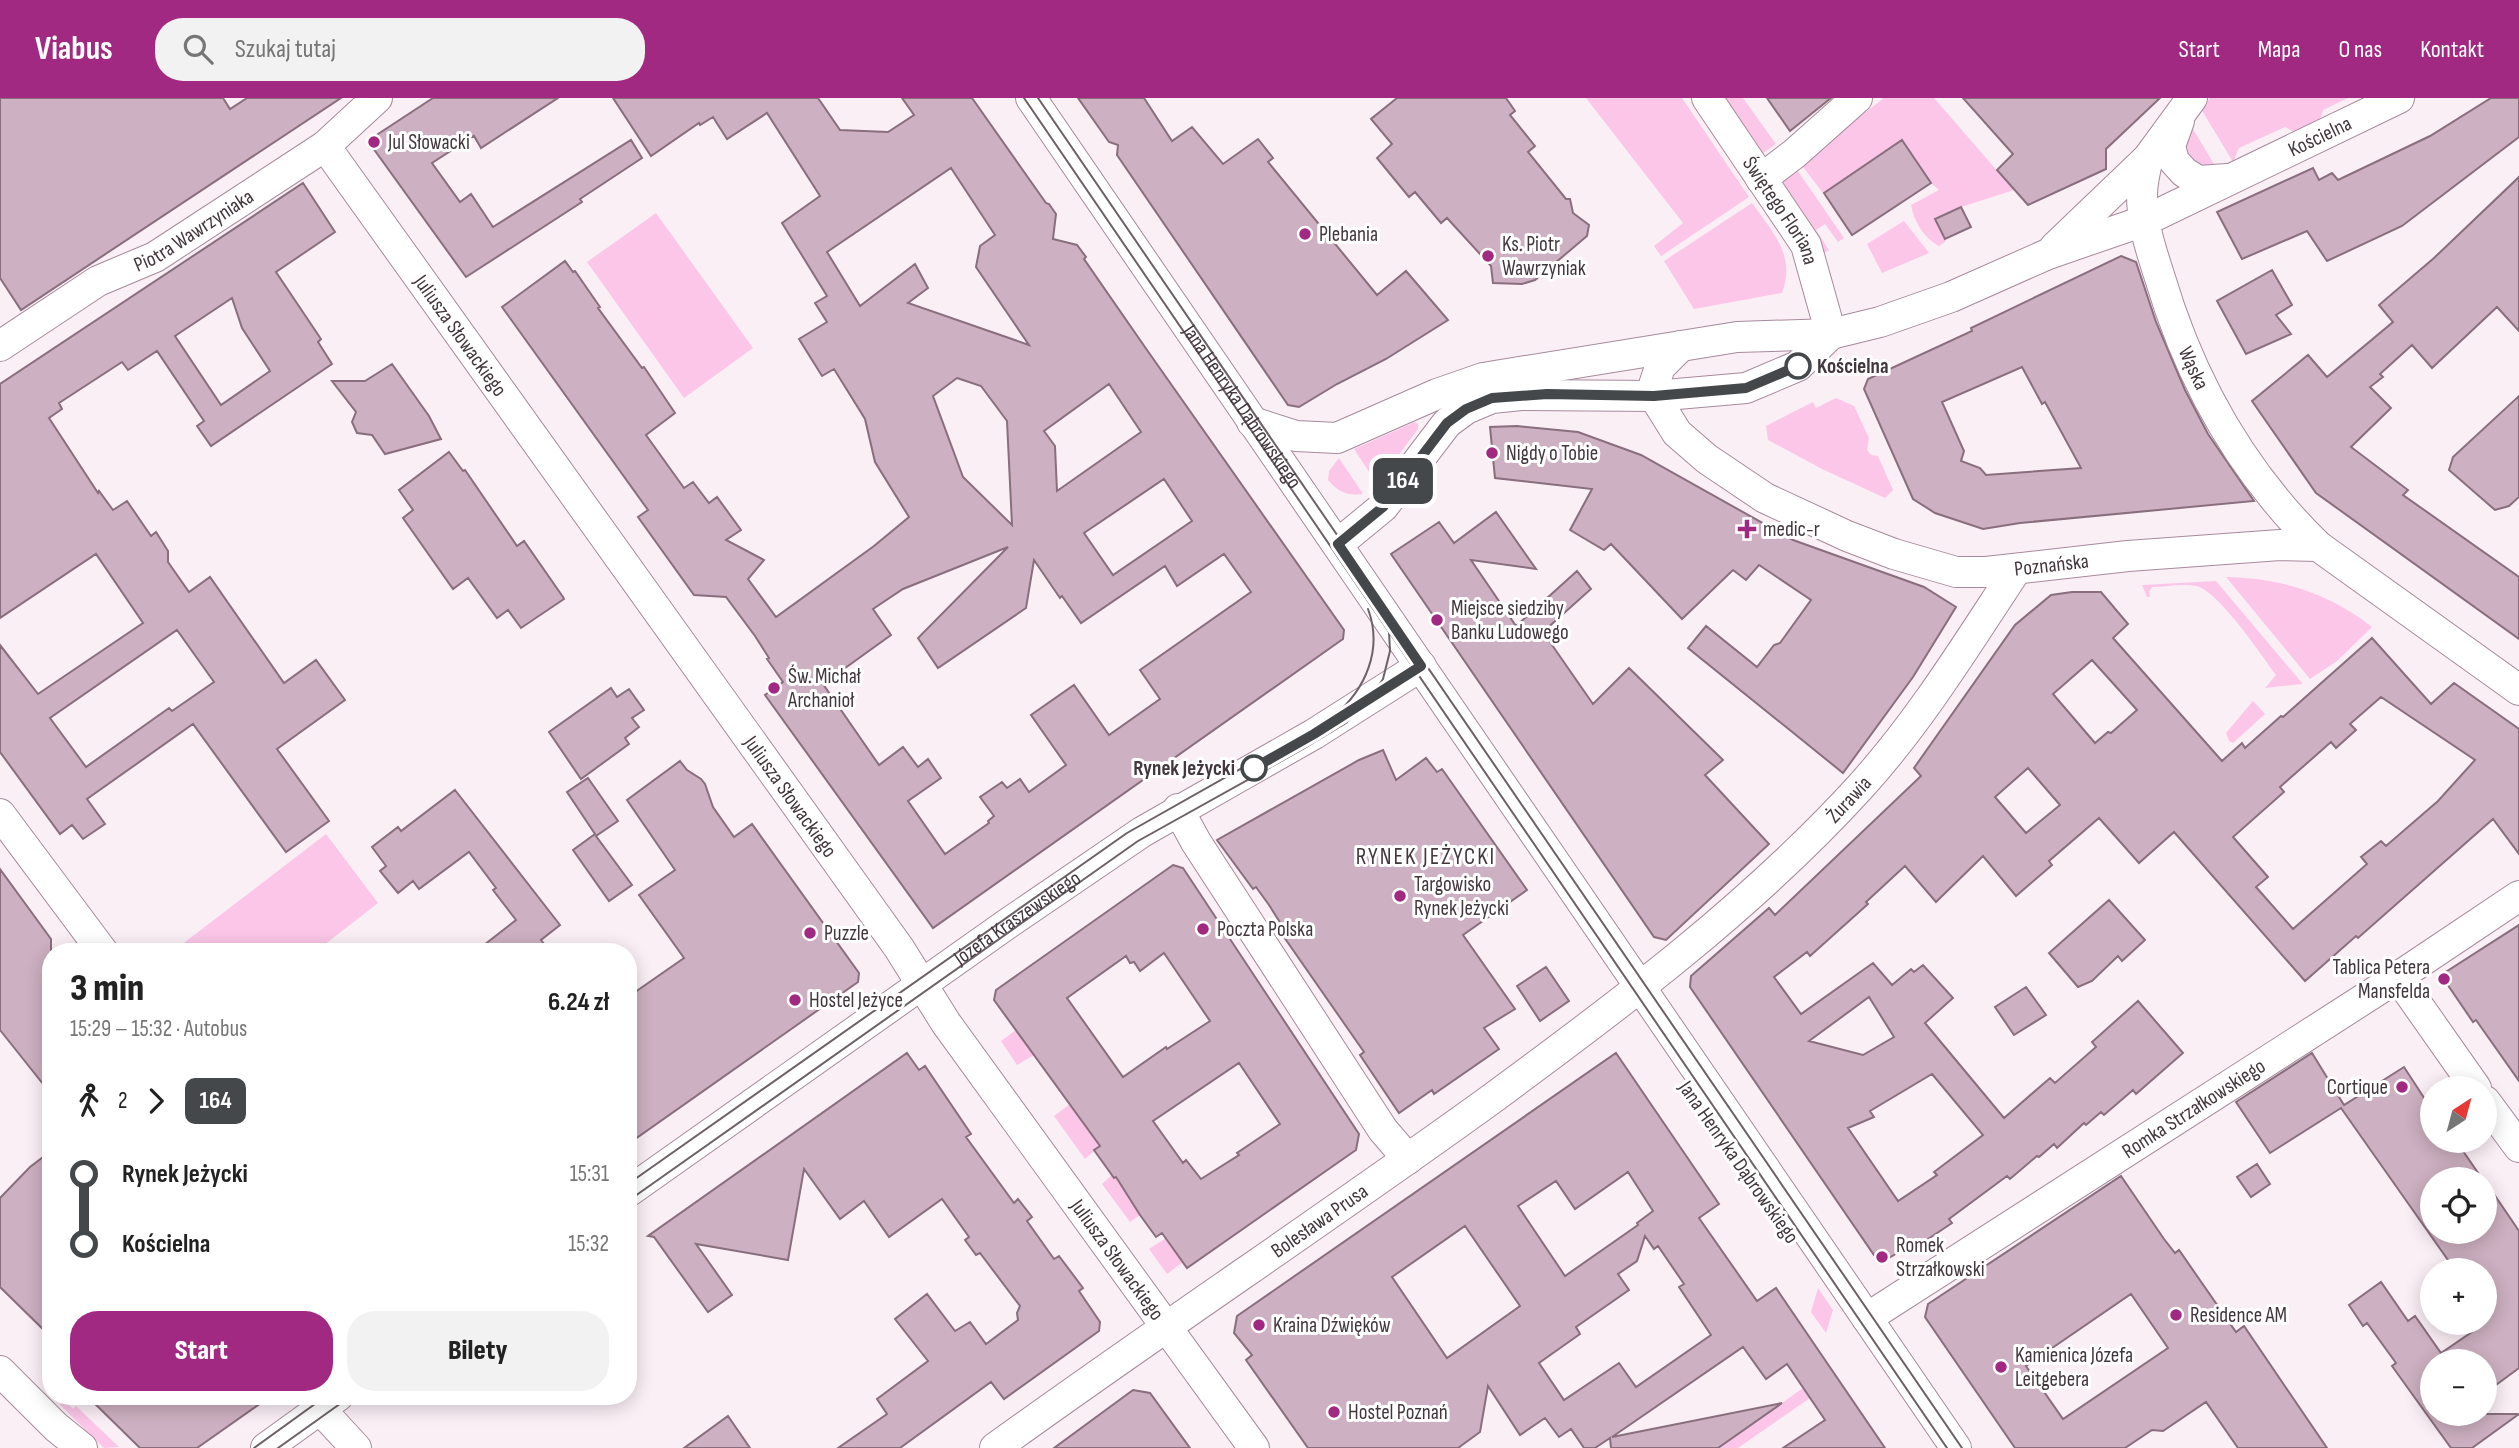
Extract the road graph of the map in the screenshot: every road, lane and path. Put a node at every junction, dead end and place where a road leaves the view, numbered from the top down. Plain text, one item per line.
1 (377, 98) edge
2 (1031, 98) edge
3 (1707, 98) edge
4 (1857, 98) edge
5 (2399, 98) edge
6 (2190, 100) edge
7 (325, 146) junction
8 (2147, 158) junction
9 (1762, 179) junction
10 (2231, 179) junction
11 (2144, 221) junction
12 (2048, 254) junction
13 (1831, 334) junction
14 (0, 346) edge
15 (1681, 346) junction
16 (1654, 396) junction
17 (1252, 422) junction
18 (1338, 544) junction
19 (2318, 546) junction
20 (2016, 570) junction
21 (1421, 666) junction
22 (2519, 690) edge
23 (1178, 810) junction
24 (0, 814) edge
25 (2519, 896) edge
26 (96, 943) edge
27 (2398, 976) junction
28 (923, 984) junction
29 (1641, 988) junction
30 (2468, 1076) edge
31 (2497, 1117) edge
32 (2519, 1147) edge
33 (1408, 1159) junction
34 (637, 1186) edge
35 (1867, 1318) junction
36 (1167, 1325) junction
37 (0, 1371) edge
38 (326, 1405) edge
39 (330, 1405) edge
40 (82, 1448) edge
41 (266, 1448) edge
42 (356, 1448) edge
43 (995, 1448) edge
44 (1254, 1448) edge
45 (1956, 1448) edge

1 - 7 street, Piotra Wawrzyniaka
2 - 17 street, Jana Henryka Dąbrowskiego
3 - 9 street, Świętego Floriana
4 - 9 street
5 - 10 street, Kościelna
6 - 8 street, Kościelna
6 - 10 street
7 - 14 street, Piotra Wawrzyniaka
7 - 28 street, Juliusza Słowackiego
8 - 11 street, Wąska
8 - 12 street, Kościelna
9 - 13 street, Świętego Floriana
10 - 11 street, Kościelna
11 - 12 street, Kościelna
11 - 19 street, Wąska
12 - 13 street, Kościelna
13 - 15 street, Kościelna
13 - 16 street
15 - 16 street
15 - 17 street, Kościelna
16 - 18 street
16 - 20 street, Poznańska
17 - 18 street, Jana Henryka Dąbrowskiego
18 - 21 street, Jana Henryka Dąbrowskiego
19 - 20 street, Poznańska
19 - 22 street
20 - 29 street, Żurawia
21 - 23 street, Józefa Kraszewskiego
21 - 29 street, Jana Henryka Dąbrowskiego
23 - 28 street, Józefa Kraszewskiego
23 - 33 street
24 - 26 street
25 - 27 street, Romka Strzałkowskiego
27 - 30 street
27 - 35 street, Romka Strzałkowskiego
28 - 34 street, Józefa Kraszewskiego
28 - 36 street, Juliusza Słowackiego
29 - 33 street, Bolesława Prusa
29 - 35 street, Jana Henryka Dąbrowskiego
31 - 32 street
33 - 36 street, Bolesława Prusa
35 - 45 street, Jana Henryka Dąbrowskiego
36 - 43 street, Bolesława Prusa
36 - 44 street, Juliusza Słowackiego
37 - 40 street
38 - 41 street
39 - 42 street

